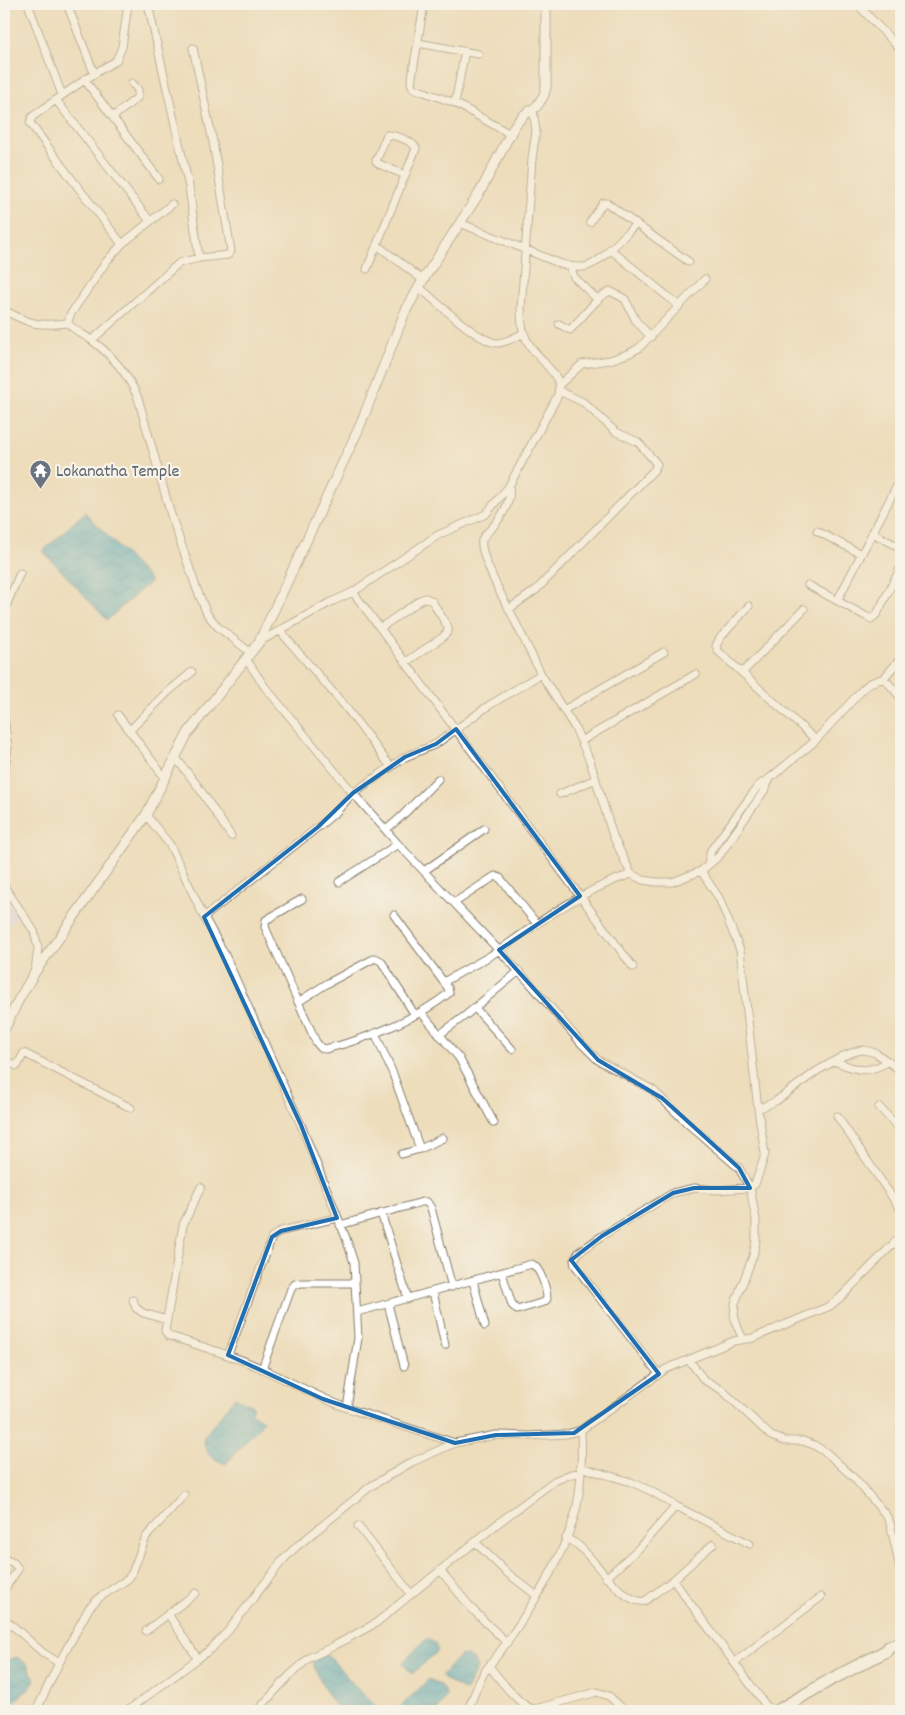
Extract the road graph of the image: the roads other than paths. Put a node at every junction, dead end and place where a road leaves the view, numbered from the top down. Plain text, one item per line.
1 (28, 4) edge
2 (67, 4) edge
3 (128, 4) edge
4 (148, 4) edge
5 (424, 4) edge
6 (546, 4) edge
7 (857, 4) edge
8 (418, 43) junction
9 (193, 48) dead end
10 (901, 50) edge
11 (466, 51) junction
12 (478, 54) dead end
13 (94, 73) junction
14 (84, 79) junction
15 (132, 83) dead end
16 (59, 98) junction
17 (455, 103) junction
18 (533, 109) junction
19 (113, 117) junction
20 (510, 134) junction
21 (405, 175) junction
22 (159, 179) dead end
23 (172, 204) dead end
24 (150, 221) junction
25 (590, 222) dead end
26 (460, 223) junction
27 (636, 224) junction
28 (122, 244) junction
29 (377, 245) junction
30 (610, 249) junction
31 (525, 250) junction
32 (199, 258) junction
33 (689, 262) dead end
34 (570, 266) junction
35 (366, 269) dead end
36 (706, 279) dead end
37 (421, 284) junction
38 (598, 300) junction
39 (679, 306) junction
40 (4, 310) edge
41 (68, 322) junction
42 (559, 324) dead end
43 (524, 333) junction
44 (651, 336) junction
45 (92, 340) junction
46 (559, 388) junction
47 (901, 478) edge
48 (509, 486) junction
49 (817, 531) dead end
50 (872, 533) junction
51 (901, 548) edge
52 (861, 554) junction
53 (901, 567) edge
54 (20, 573) dead end
55 (808, 585) dead end
56 (353, 592) junction
57 (837, 601) junction
58 (749, 606) dead end
59 (804, 608) dead end
60 (509, 609) junction
61 (4, 611) edge
62 (380, 628) junction
63 (280, 631) junction
64 (259, 642) junction
65 (664, 652) dead end
66 (249, 656) junction
67 (901, 658) edge
68 (406, 662) junction
69 (192, 672) dead end
70 (742, 673) junction
71 (541, 674) junction
72 (696, 674) dead end
73 (884, 678) junction
74 (901, 698) edge
75 (564, 710) junction
76 (118, 715) dead end
77 (4, 717) edge
78 (456, 729) junction
79 (129, 731) junction
80 (816, 740) junction
81 (581, 741) junction
82 (176, 758) junction
83 (391, 767) junction
84 (4, 773) edge
85 (165, 778) junction
86 (438, 779) dead end
87 (596, 779) junction
88 (353, 793) junction
89 (560, 794) dead end
90 (146, 814) junction
91 (484, 829) dead end
92 (386, 830) junction
93 (231, 836) dead end
94 (398, 844) junction
95 (424, 871) junction
96 (701, 872) junction
97 (631, 874) junction
98 (339, 882) dead end
99 (4, 886) edge
100 (580, 896) junction
101 (302, 899) dead end
102 (454, 903) junction
103 (394, 915) dead end
104 (204, 917) junction
105 (536, 924) junction
106 (499, 950) junction
107 (633, 967) dead end
108 (35, 972) junction
109 (519, 972) junction
110 (444, 982) junction
111 (298, 1002) junction
112 (475, 1008) junction
113 (418, 1014) junction
114 (4, 1030) edge
115 (375, 1033) junction
116 (439, 1035) junction
117 (512, 1049) dead end
118 (4, 1060) edge
119 (834, 1061) junction
120 (889, 1061) junction
121 (901, 1071) edge
122 (879, 1107) dead end
123 (132, 1108) dead end
124 (758, 1109) junction
125 (837, 1116) dead end
126 (494, 1123) dead end
127 (901, 1130) edge
128 (442, 1138) dead end
129 (420, 1149) junction
130 (402, 1154) dead end
131 (201, 1187) dead end
132 (750, 1188) junction
133 (901, 1210) edge
134 (381, 1213) junction
135 (339, 1221) junction
136 (901, 1236) edge
137 (502, 1273) junction
138 (473, 1281) junction
139 (355, 1283) junction
140 (452, 1287) junction
141 (433, 1292) junction
142 (408, 1299) junction
143 (133, 1300) dead end
144 (388, 1304) junction
145 (357, 1312) junction
146 (167, 1320) junction
147 (485, 1326) dead end
148 (743, 1339) junction
149 (445, 1345) dead end
150 (228, 1355) junction
151 (690, 1360) junction
152 (404, 1366) dead end
153 (262, 1369) junction
154 (659, 1374) junction
155 (347, 1408) junction
156 (581, 1430) junction
157 (455, 1443) junction
158 (580, 1470) junction
159 (184, 1495) dead end
160 (676, 1506) junction
161 (358, 1526) dead end
162 (566, 1538) junction
163 (475, 1542) junction
164 (713, 1544) dead end
165 (750, 1544) dead end
166 (4, 1559) edge
167 (440, 1570) junction
168 (901, 1572) edge
169 (606, 1578) junction
170 (673, 1580) junction
171 (4, 1590) edge
172 (196, 1593) dead end
173 (411, 1594) junction
174 (536, 1596) junction
175 (822, 1597) dead end
176 (168, 1614) junction
177 (4, 1618) edge
178 (146, 1631) dead end
179 (901, 1642) edge
180 (506, 1643) junction
181 (901, 1649) edge
182 (886, 1652) junction
183 (198, 1659) junction
184 (735, 1662) junction
185 (59, 1663) junction
186 (489, 1666) junction
187 (36, 1711) edge
188 (127, 1711) edge
189 (257, 1711) edge
190 (467, 1711) edge
191 (625, 1711) edge
192 (770, 1711) edge
193 (777, 1711) edge

1 - 16 street
2 - 13 street
3 - 13 street
4 - 32 street
5 - 8 street
6 - 18 street
7 - 10 street
8 - 11 street
8 - 17 street
9 - 32 street
11 - 12 street
11 - 17 street
13 - 14 street
14 - 16 street
14 - 19 street
15 - 19 street
16 - 24 street
16 - 28 street
17 - 20 street
18 - 20 street
18 - 31 street
19 - 22 street
20 - 26 street
21 - 21 street
21 - 29 street
23 - 24 street
24 - 28 street
25 - 27 street
26 - 31 street
26 - 37 street
27 - 30 street
27 - 33 street
28 - 41 street
29 - 35 street
29 - 37 street
30 - 34 street
30 - 39 street
31 - 34 street
31 - 43 street
32 - 45 street
34 - 38 street
36 - 39 street
37 - 43 street
37 - 64 street
38 - 42 street
38 - 44 street
39 - 44 street
40 - 41 street
41 - 45 street
43 - 46 street
44 - 46 street
45 - 66 street
46 - 48 street
46 - 60 street
47 - 50 street
48 - 56 street
48 - 60 street
49 - 52 street
50 - 51 street
50 - 52 street
52 - 57 street
53 - 57 street
54 - 61 street
55 - 57 street
56 - 62 street
56 - 63 street
58 - 70 street
59 - 70 street
60 - 71 street
62 - 68 street
62 - 68 street
63 - 64 street
63 - 83 street
64 - 66 street
65 - 75 street
66 - 82 street
66 - 88 street
67 - 73 street
68 - 78 street
69 - 79 street
70 - 80 street
71 - 75 street
71 - 78 street
72 - 81 street
73 - 74 street
73 - 80 street
75 - 81 street
76 - 79 street
77 - 84 street
78 - 83 street
78 - 100 street
79 - 85 street
80 - 96 street
81 - 87 street
82 - 85 street
82 - 93 street
83 - 88 street
85 - 90 street
86 - 92 street
87 - 89 street
87 - 97 street
88 - 92 street
88 - 104 street
90 - 104 street
90 - 108 street
91 - 95 street
92 - 94 street
94 - 95 street
94 - 98 street
95 - 102 street
96 - 97 street
96 - 124 street
97 - 100 street
99 - 108 street
100 - 105 street
100 - 107 street
101 - 111 street
102 - 105 street
102 - 106 street
103 - 110 street
104 - 135 street
105 - 106 street
106 - 109 street
106 - 110 street
108 - 114 street
109 - 112 street
109 - 132 street
110 - 113 street
111 - 113 street
111 - 115 street
112 - 116 street
112 - 117 street
113 - 115 street
113 - 116 street
115 - 129 street
116 - 126 street
118 - 123 street
119 - 120 street
119 - 120 street
119 - 124 street
120 - 121 street
122 - 127 street
124 - 132 street
125 - 133 street
128 - 129 street
129 - 130 street
131 - 146 street
132 - 148 street
132 - 154 street
134 - 135 street
134 - 140 street
134 - 142 street
135 - 139 street
135 - 150 street
136 - 148 street
137 - 137 street
137 - 138 street
138 - 140 street
138 - 147 street
139 - 145 street
139 - 153 street
140 - 141 street
141 - 142 street
141 - 149 street
142 - 144 street
143 - 146 street
144 - 145 street
144 - 152 street
145 - 155 street
146 - 150 street
148 - 151 street
150 - 153 street
151 - 154 street
151 - 168 street
153 - 155 street
154 - 156 street
155 - 157 street
156 - 157 street
156 - 158 street
157 - 183 street
158 - 160 street
158 - 162 street
158 - 163 street
159 - 185 street
160 - 165 street
160 - 169 street
161 - 173 street
162 - 169 street
162 - 174 street
163 - 167 street
163 - 174 street
164 - 170 street
166 - 171 street
167 - 173 street
167 - 180 street
169 - 170 street
170 - 184 street
172 - 176 street
173 - 189 street
174 - 180 street
175 - 184 street
176 - 178 street
176 - 183 street
177 - 185 street
179 - 182 highway
180 - 186 street
181 - 182 highway
182 - 193 highway
183 - 188 street
184 - 192 street
185 - 187 street
186 - 190 street
186 - 191 street

